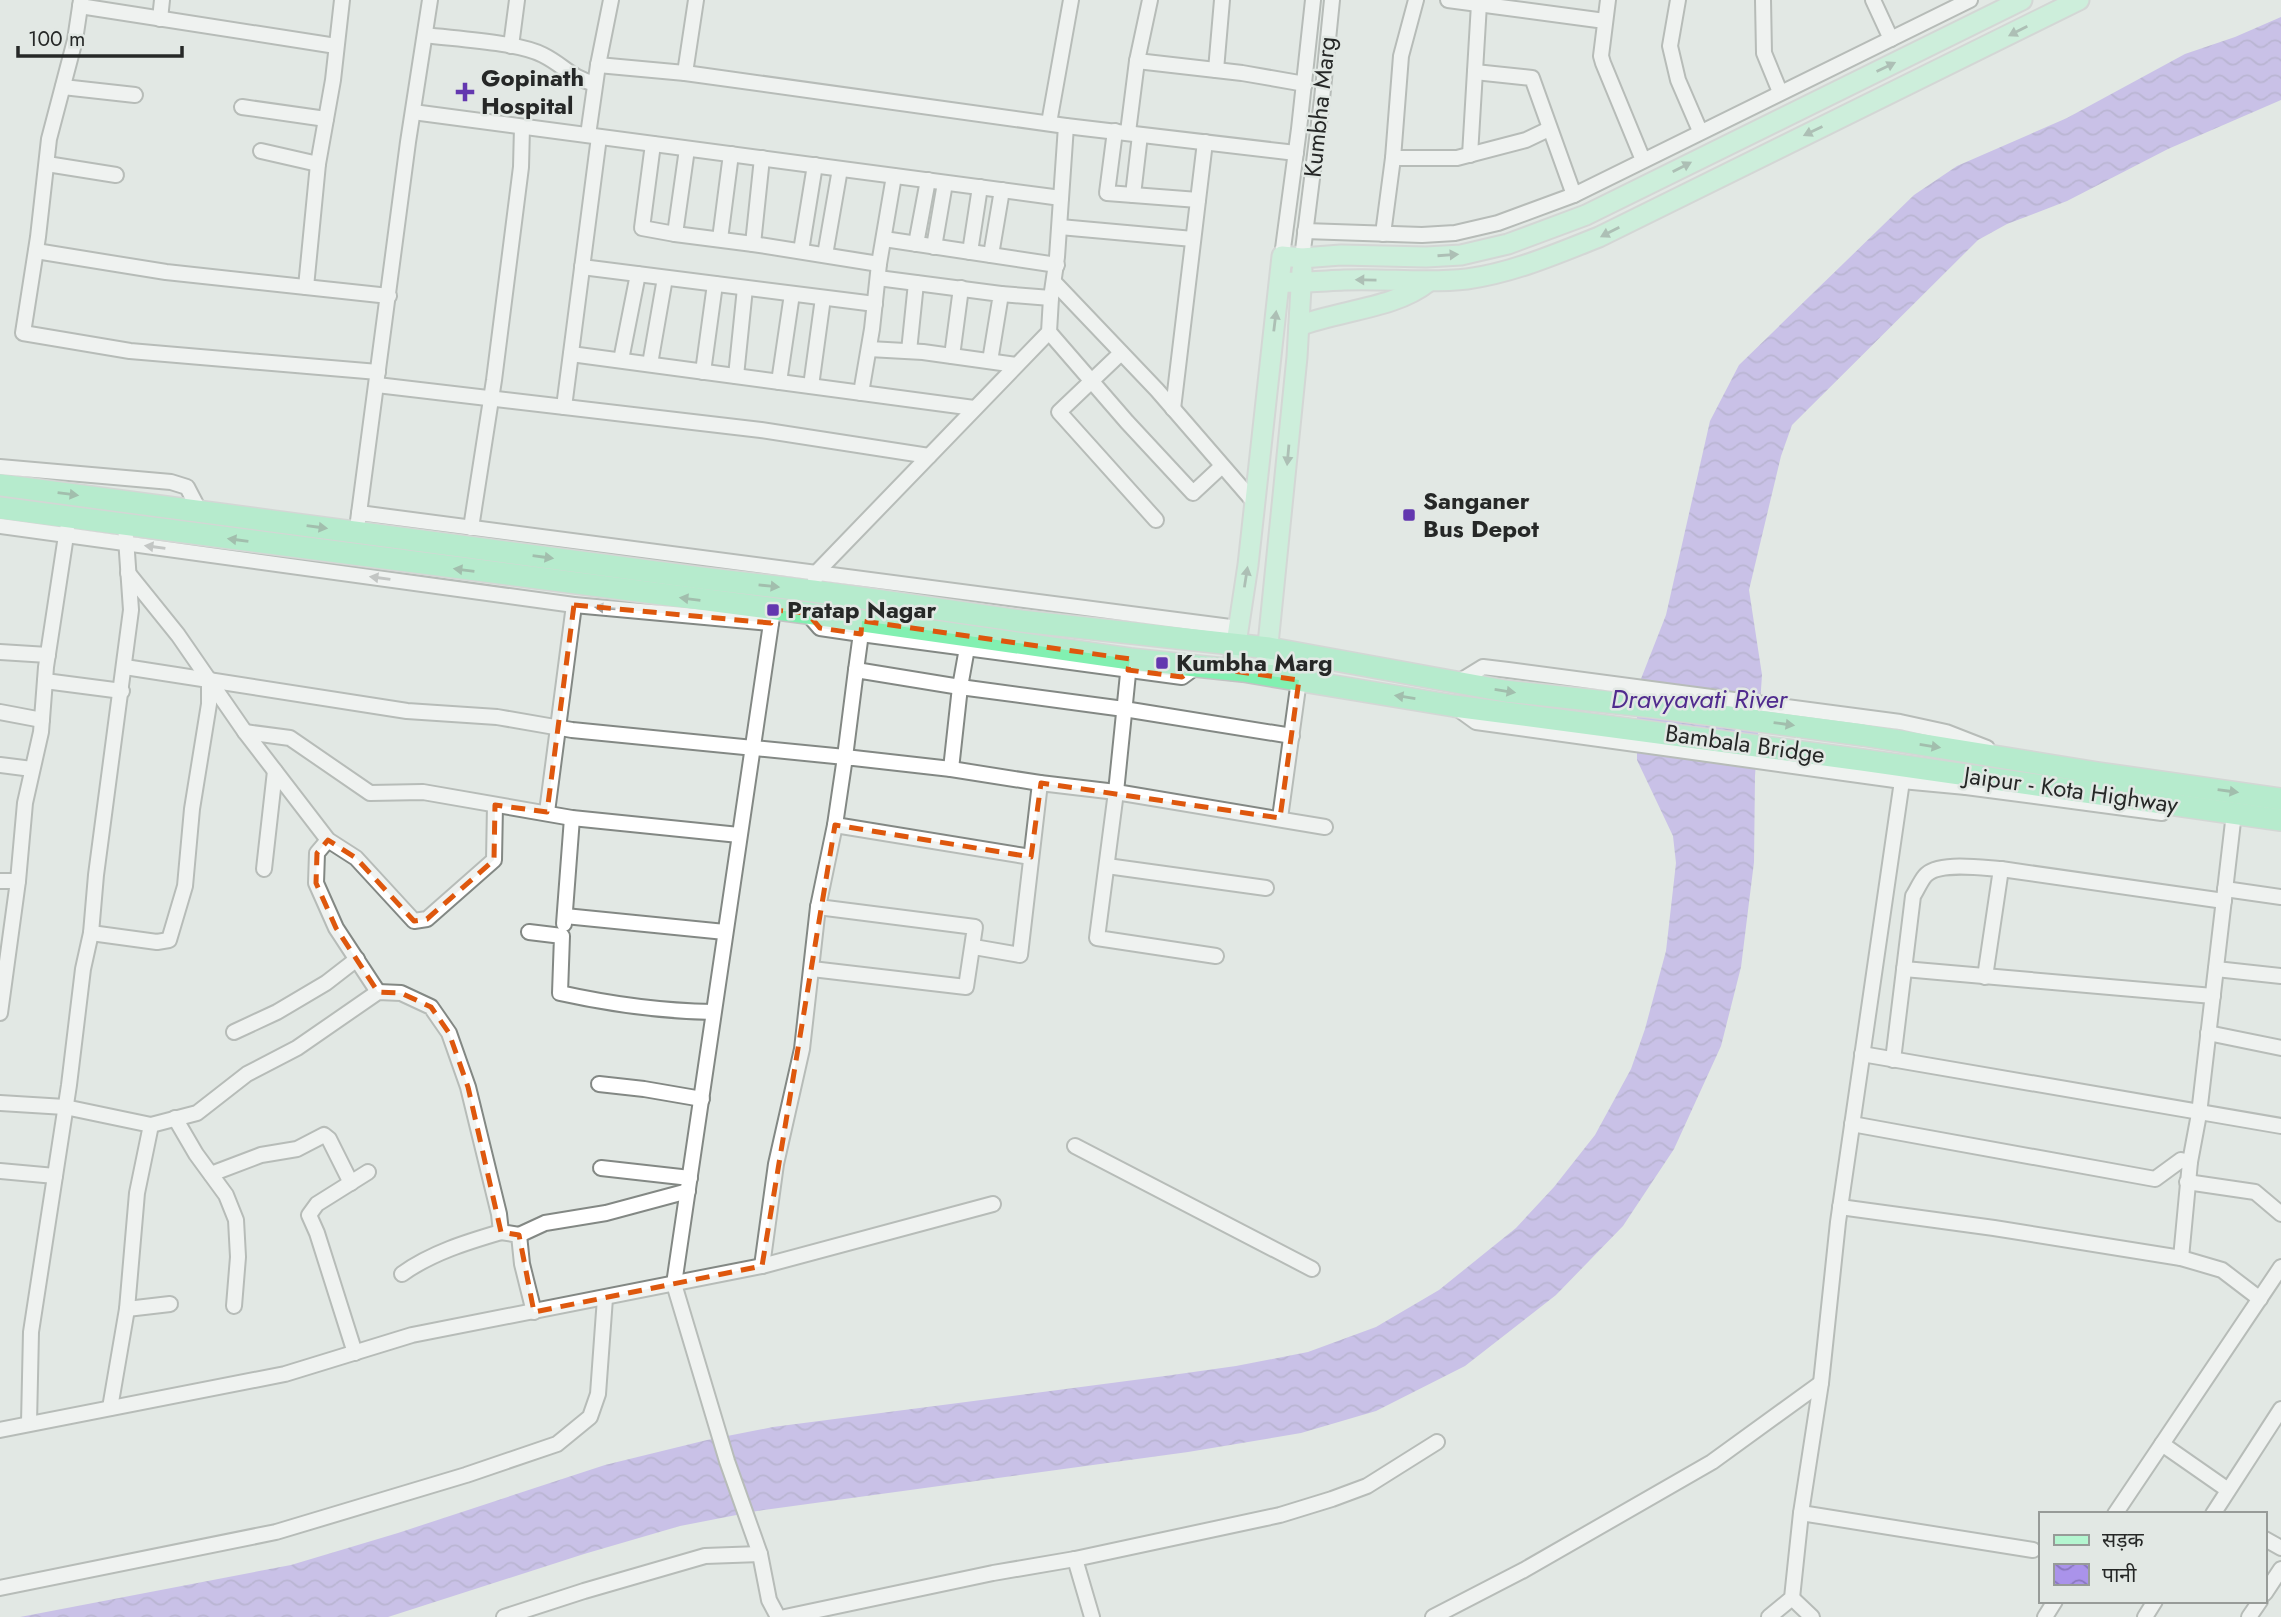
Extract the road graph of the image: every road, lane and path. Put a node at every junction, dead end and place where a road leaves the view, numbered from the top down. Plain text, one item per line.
1 (162, 0) edge
2 (342, 0) edge
3 (430, 0) edge
4 (517, 0) edge
5 (611, 0) edge
6 (696, 0) edge
7 (1071, 0) edge
8 (1150, 0) edge
9 (1222, 0) edge
10 (1313, 0) edge
11 (1332, 0) edge
12 (1416, 0) edge
13 (1448, 0) edge
14 (1608, 0) edge
15 (1678, 0) edge
16 (1763, 0) edge
17 (1873, 0) edge
18 (1970, 0) edge
19 (2022, 0) edge
20 (2079, 0) edge
21 (80, 3) edge
22 (1479, 4) junction
23 (1519, 5) edge
24 (160, 19) junction
25 (1605, 21) junction
26 (425, 36) junction
27 (1891, 39) junction
28 (336, 46) junction
29 (511, 46) junction
30 (1138, 61) junction
31 (598, 65) junction
32 (1216, 69) junction
33 (1475, 72) junction
34 (685, 74) junction
35 (595, 84) junction
36 (1305, 84) junction
37 (63, 87) junction
38 (1780, 92) junction
39 (135, 95) dead end
40 (242, 107) dead end
41 (413, 112) junction
42 (326, 119) junction
43 (1049, 123) junction
44 (1066, 126) junction
45 (522, 127) junction
46 (1549, 129) junction
47 (1700, 131) junction
48 (1128, 133) junction
49 (593, 136) junction
50 (1205, 142) junction
51 (653, 144) junction
52 (687, 149) junction
53 (261, 151) dead end
54 (1296, 153) junction
55 (731, 154) junction
56 (1470, 155) junction
57 (762, 158) junction
58 (1393, 158) junction
59 (1643, 160) junction
60 (47, 164) junction
61 (318, 164) junction
62 (815, 165) junction
63 (840, 169) junction
64 (116, 175) dead end
65 (894, 176) junction
66 (928, 180) junction
67 (945, 183) junction
68 (981, 187) junction
69 (1002, 190) junction
70 (1133, 195) junction
71 (1574, 195) junction
72 (1061, 198) junction
73 (1198, 200) junction
74 (1059, 227) junction
75 (1306, 231) junction
76 (675, 234) junction
77 (1382, 234) junction
78 (720, 239) junction
79 (884, 239) junction
80 (1193, 239) junction
81 (753, 244) junction
82 (916, 244) junction
83 (934, 247) junction
84 (36, 251) junction
85 (801, 251) junction
86 (970, 252) junction
87 (825, 255) junction
88 (991, 255) junction
89 (1282, 256) junction
90 (1302, 258) junction
91 (1056, 265) junction
92 (582, 267) junction
93 (879, 271) junction
94 (638, 274) junction
95 (665, 278) junction
96 (1429, 281) junction
97 (916, 282) junction
98 (1054, 282) junction
99 (1280, 282) junction
100 (1302, 283) junction
101 (715, 284) junction
102 (306, 287) junction
103 (745, 288) junction
104 (961, 288) junction
105 (792, 293) junction
106 (1001, 293) junction
107 (388, 296) junction
108 (822, 298) junction
109 (1051, 298) junction
110 (875, 304) junction
111 (1299, 326) junction
112 (1049, 332) junction
113 (869, 349) junction
114 (909, 351) junction
115 (1121, 353) junction
116 (571, 354) junction
117 (952, 356) junction
118 (621, 360) junction
119 (990, 361) junction
120 (650, 365) junction
121 (1016, 365) junction
122 (703, 372) junction
123 (736, 376) junction
124 (377, 379) junction
125 (779, 382) junction
126 (1092, 382) junction
127 (811, 386) junction
128 (861, 393) junction
129 (491, 398) junction
130 (564, 407) junction
131 (974, 408) junction
132 (1173, 409) junction
133 (929, 456) junction
134 (1222, 466) junction
135 (0, 467) edge
136 (0, 485) edge
137 (1255, 502) junction
138 (0, 508) edge
139 (199, 510) junction
140 (1156, 520) dead end
141 (357, 523) junction
142 (0, 526) edge
143 (68, 527) junction
144 (471, 528) junction
145 (125, 533) junction
146 (128, 573) junction
147 (815, 582) junction
148 (573, 605) junction
149 (772, 616) junction
150 (861, 627) junction
151 (1237, 636) junction
152 (968, 642) junction
153 (1269, 648) junction
154 (0, 652) edge
155 (48, 655) junction
156 (1129, 665) junction
157 (125, 667) junction
158 (856, 670) junction
159 (1232, 670) junction
160 (1265, 674) junction
161 (209, 680) junction
162 (1299, 680) junction
163 (45, 681) junction
164 (1457, 683) junction
165 (960, 687) junction
166 (122, 691) junction
167 (1454, 706) junction
168 (1545, 707) junction
169 (1124, 709) junction
170 (0, 712) edge
171 (42, 720) junction
172 (558, 728) junction
173 (245, 732) junction
174 (1292, 736) junction
175 (752, 748) junction
176 (845, 757) junction
177 (1862, 760) joint
178 (2014, 760) junction
179 (0, 765) edge
180 (32, 769) junction
181 (951, 769) junction
182 (275, 771) junction
183 (1902, 781) junction
184 (1968, 781) junction
185 (1040, 783) junction
186 (1116, 792) junction
187 (2281, 799) edge
188 (495, 805) junction
189 (547, 812) junction
190 (572, 818) junction
191 (1280, 818) junction
192 (2233, 818) junction
193 (2281, 820) edge
194 (835, 825) junction
195 (1325, 827) dead end
196 (2281, 830) edge
197 (739, 835) junction
198 (328, 839) junction
199 (1031, 857) junction
200 (1107, 866) junction
201 (264, 869) dead end
202 (2001, 869) junction
203 (0, 881) edge
204 (18, 881) junction
205 (1266, 888) dead end
206 (2224, 895) junction
207 (2281, 897) edge
208 (818, 907) junction
209 (565, 916) junction
210 (529, 932) dead end
211 (725, 932) junction
212 (91, 933) junction
213 (562, 936) junction
214 (974, 947) junction
215 (1216, 957) dead end
216 (357, 959) junction
217 (812, 969) junction
218 (1904, 969) junction
219 (2216, 969) junction
220 (2281, 976) edge
221 (1985, 977) junction
222 (378, 992) junction
223 (2213, 996) junction
224 (713, 1012) junction
225 (0, 1013) edge
226 (234, 1032) dead end
227 (2208, 1033) junction
228 (2281, 1048) edge
229 (1862, 1054) junction
230 (1893, 1060) junction
231 (599, 1084) dead end
232 (702, 1099) junction
233 (0, 1103) edge
234 (65, 1107) junction
235 (2199, 1114) junction
236 (175, 1118) junction
237 (1852, 1124) junction
238 (151, 1125) junction
239 (2281, 1126) edge
240 (1074, 1146) dead end
241 (2190, 1162) junction
242 (601, 1168) dead end
243 (0, 1171) edge
244 (368, 1172) dead end
245 (211, 1174) junction
246 (55, 1176) junction
247 (2187, 1182) junction
248 (351, 1183) junction
249 (689, 1185) junction
250 (993, 1204) dead end
251 (1840, 1207) junction
252 (2281, 1214) edge
253 (501, 1232) junction
254 (519, 1235) junction
255 (2181, 1258) junction
256 (762, 1266) junction
257 (2281, 1267) edge
258 (1312, 1269) dead end
259 (401, 1274) dead end
260 (674, 1284) junction
261 (605, 1298) junction
262 (2260, 1298) junction
263 (170, 1304) dead end
264 (234, 1306) dead end
265 (127, 1309) junction
266 (534, 1312) junction
267 (355, 1353) junction
268 (1821, 1383) junction
269 (110, 1408) junction
270 (2281, 1409) edge
271 (29, 1423) junction
272 (0, 1430) edge
273 (1437, 1442) dead end
274 (2162, 1444) junction
275 (2228, 1490) junction
276 (2116, 1512) edge
277 (2217, 1512) edge
278 (1801, 1513) junction
279 (2033, 1550) dead end
280 (760, 1554) junction
281 (1075, 1559) junction
282 (2281, 1569) edge
283 (0, 1588) edge
284 (2267, 1590) edge
285 (1792, 1598) junction
286 (504, 1617) edge
287 (778, 1617) edge
288 (785, 1617) edge
289 (1092, 1617) edge
290 (1433, 1617) edge
291 (1769, 1617) edge
292 (1812, 1617) edge

1 - 24 street
2 - 28 street
3 - 26 street
4 - 29 street
5 - 31 street
6 - 34 street
7 - 43 street
8 - 30 street
9 - 32 street
10 - 36 street, Kumbha Marg
11 - 75 street, Kumbha Marg
12 - 58 street
13 - 22 street
14 - 25 street
15 - 47 street
16 - 38 street
17 - 27 street
18 - 27 street
90 -> 19 main road
20 -> 96 main road
21 - 24 street
21 - 37 street
22 - 23 street
22 - 33 street
23 - 25 street
24 - 28 street
25 - 59 street
26 - 29 street
26 - 41 street
27 - 38 street
28 - 42 street
29 - 35 street
30 - 32 street
30 - 48 street
31 - 34 street
31 - 35 street
32 - 36 street
33 - 46 street
33 - 56 street
34 - 43 street
35 - 49 street
36 - 54 street, Kumbha Marg
37 - 39 street
37 - 60 street
38 - 47 street
40 - 42 street
41 - 45 street
41 - 107 street
42 - 61 street
43 - 44 street
44 - 48 street
44 - 72 street
45 - 49 street
45 - 129 street
46 - 56 street
46 - 71 street
47 - 59 street
48 - 50 street
48 - 70 street
48 - 70 street
49 - 51 street
49 - 92 street
50 - 54 street
50 - 73 street
51 - 52 street
51 - 76 street
52 - 55 street
52 - 76 street
53 - 61 street
54 - 89 street, Kumbha Marg
55 - 57 street
55 - 78 street
56 - 58 street
57 - 62 street
57 - 81 street
58 - 77 street
59 - 71 street
60 - 64 street
60 - 84 street
61 - 102 street
62 - 63 street
62 - 85 street
63 - 65 street
63 - 87 street
65 - 66 street
65 - 79 street
66 - 67 street
66 - 82 street
67 - 68 street
67 - 83 street
68 - 69 street
68 - 86 street
69 - 72 street
69 - 88 street
70 - 73 street
71 - 77 street
72 - 74 street
73 - 80 street
74 - 80 street
74 - 91 street
75 - 77 street
75 - 90 street, Kumbha Marg
76 - 78 street
78 - 81 street
79 - 82 street
79 - 93 street
80 - 132 street
81 - 85 street
82 - 83 street
83 - 86 street
84 - 102 street
84 - 124 street
85 - 87 street
86 - 88 street
87 - 93 street
88 - 91 street
89 - 90 main road
89 - 99 main road, Kumbha Marg
90 - 100 main road, Kumbha Marg
91 - 98 street
92 - 94 street
92 - 116 street
93 - 97 street
93 - 110 street
94 - 95 street
94 - 118 street
95 - 101 street
95 - 120 street
96 -> 100 main road
96 - 111 main road
97 - 104 street
97 - 114 street
98 - 109 street
98 - 115 street
99 - 100 main road
137 -> 99 main road, Kumbha Marg
100 - 111 main road, Kumbha Marg
101 - 103 street
101 - 122 street
102 - 107 street
103 - 105 street
103 - 123 street
104 - 106 street
104 - 117 street
105 - 108 street
105 - 125 street
106 - 109 street
106 - 119 street
107 - 124 street
108 - 110 street
108 - 127 street
109 - 112 street
110 - 113 street
111 -> 153 main road, Kumbha Marg
112 - 121 street
112 - 126 street
113 - 114 street
113 - 128 street
114 - 117 street
115 - 126 street
115 - 132 street
116 - 118 street
116 - 130 street
117 - 119 street
118 - 120 street
119 - 121 street
120 - 122 street
121 - 131 street
122 - 123 street
123 - 125 street
124 - 129 street
124 - 141 street
125 - 127 street
126 - 134 street
126 - 140 street
127 - 128 street
128 - 131 street
129 - 130 street
129 - 144 street
130 - 133 street
131 - 133 street
132 - 134 street
133 - 147 street
134 - 137 street
135 - 139 street
136 -> 139 highway
151 -> 137 main road, Kumbha Marg
138 - 143 highway
139 -> 141 highway
141 - 144 street
141 -> 147 highway
142 - 143 street
143 - 145 highway
143 - 155 street
144 - 147 street
145 - 146 street
148 -> 145 street
149 -> 145 highway
146 - 157 street
146 - 161 street
147 - 151 highway
149 -> 148 street
148 - 172 street
149 - 150 highway
149 - 175 street
150 - 152 highway
150 - 158 street
151 - 153 highway
151 - 159 main road, Kumbha Marg
152 - 156 highway
152 - 165 street
153 - 160 main road, Kumbha Marg
153 - 164 highway
154 - 155 street
155 - 163 street
156 - 159 highway
156 - 169 street
157 - 161 street
157 - 166 street
158 - 165 street
158 - 176 street
159 - 160 highway
160 - 162 highway
161 - 172 street
161 - 173 street
161 - 212 street
167 -> 162 highway
162 - 174 street
163 - 166 street
163 - 171 street
164 -> 168 highway
164 - 178 street
165 - 169 street
165 - 181 street
166 - 212 street
167 - 168 highway
167 - 183 street
168 - 177 highway, Bambala Bridge
168 -> 178 highway, Bambala Bridge
169 - 174 street
169 - 186 street
170 - 171 street
171 - 180 street
172 - 175 street
172 - 189 street
173 - 182 street
173 - 188 street
174 - 191 street
175 - 176 street
175 - 197 street
176 - 181 street
176 - 194 street
177 - 184 highway, Jaipur - Kota Highway
178 -> 187 highway, Bambala Bridge
179 - 180 street
180 - 204 street
181 - 185 street
182 - 198 street
182 - 201 street
183 - 184 street
183 - 229 street
184 - 192 highway, Jaipur - Kota Highway
185 - 186 street
185 - 199 street
186 - 191 street
186 - 200 street
188 - 189 street
188 - 198 street
189 - 190 street
190 - 197 street
190 - 209 street
191 - 195 street
192 - 193 highway, Jaipur - Kota Highway
192 - 196 street
192 - 206 street
194 - 199 street
194 - 208 street
197 - 211 street
198 - 216 street
199 - 214 street
200 - 205 street
200 - 215 street
202 - 206 street
202 - 218 street
202 - 221 street
203 - 204 street
204 - 225 street
206 - 207 street
206 - 219 street
208 - 214 street
208 - 217 street
209 - 211 street
209 - 213 street
210 - 213 street
211 - 224 street
212 - 234 street
213 - 224 street
214 - 217 street
216 - 222 street
216 - 226 street
217 - 256 street
218 - 221 street
218 - 230 street
219 - 220 street
219 - 223 street
221 - 223 street
222 - 236 street
222 - 253 street
223 - 227 street
224 - 232 street
227 - 228 street
227 - 235 street
229 - 230 street
229 - 237 street
230 - 235 street
231 - 232 street
232 - 249 street
233 - 234 street
234 - 238 street
234 - 246 street
235 - 239 street
235 - 241 street
236 - 238 street
236 - 245 street
237 - 241 street
237 - 251 street
238 - 265 street
240 - 258 street
241 - 247 street
242 - 249 street
243 - 246 street
244 - 248 street
245 - 248 street
245 - 264 street
246 - 271 street
247 - 252 street
247 - 255 street
248 - 267 street
249 - 254 street
249 - 260 street
250 - 256 street
251 - 255 street
251 - 268 street
253 - 254 street
253 - 259 street
254 - 266 street
255 - 262 street
256 - 260 street
257 - 262 street
260 - 261 street
260 - 280 street
261 - 266 street
261 - 283 street
262 - 274 street
263 - 265 street
265 - 269 street
266 - 267 street
267 - 269 street
268 - 278 street
268 - 290 street
269 - 271 street
270 - 275 street
271 - 272 street
273 - 281 street
274 - 275 street
274 - 276 street
275 - 277 street
278 - 279 street
278 - 285 street
280 - 286 street
280 - 287 street
281 - 288 street
281 - 289 street
282 - 284 street
285 - 291 street
285 - 292 street

